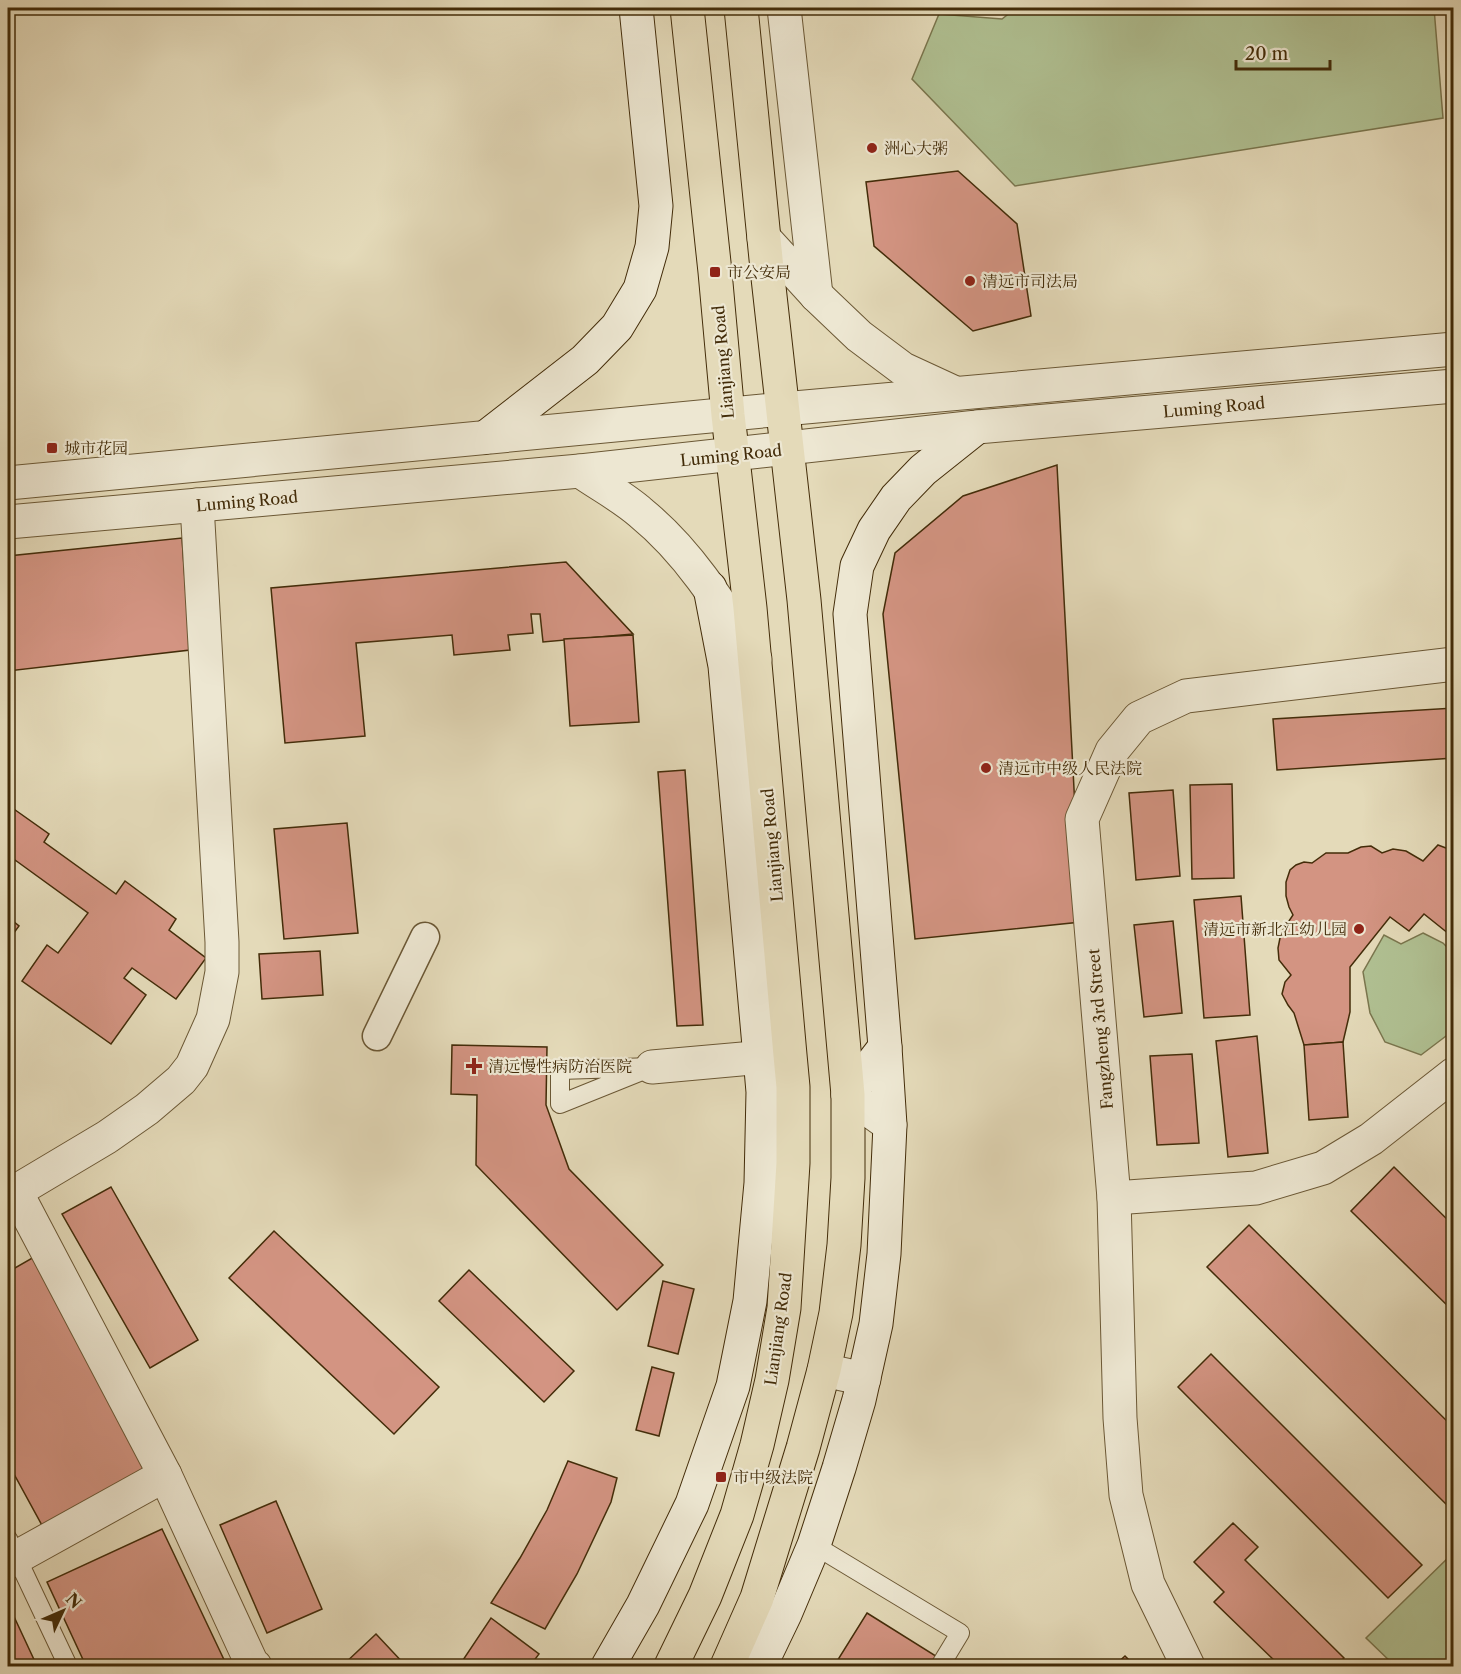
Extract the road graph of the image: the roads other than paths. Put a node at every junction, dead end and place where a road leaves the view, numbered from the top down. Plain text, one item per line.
1 (636, 8) edge
2 (687, 8) edge
3 (741, 8) edge
4 (784, 8) edge
5 (764, 238) junction
6 (816, 295) junction
7 (1454, 349) edge
8 (1454, 386) edge
9 (956, 394) junction
10 (783, 409) junction
11 (728, 415) junction
12 (977, 427) junction
13 (486, 437) junction
14 (788, 448) junction
15 (733, 454) junction
16 (580, 471) junction
17 (8, 483) edge
18 (197, 505) junction
19 (8, 522) edge
20 (710, 588) junction
21 (755, 658) junction
22 (1454, 664) edge
23 (857, 698) junction
24 (813, 702) junction
25 (425, 937) dead end
26 (376, 1036) dead end
27 (885, 1047) junction
28 (775, 1056) junction
29 (652, 1067) dead end
30 (1454, 1074) edge
31 (848, 1095) junction
32 (890, 1125) junction
33 (12, 1194) edge
34 (1114, 1198) junction
35 (824, 1370) junction
36 (864, 1379) junction
37 (165, 1475) junction
38 (814, 1545) junction
39 (11, 1552) edge
40 (68, 1666) edge
41 (252, 1666) edge
42 (608, 1666) edge
43 (671, 1666) edge
44 (727, 1666) edge
45 (760, 1666) edge
46 (940, 1666) edge
47 (1188, 1666) edge

1 - 13 street
2 - 11 main road, Lianjiang Road
3 - 5 main road
4 - 6 street
5 - 6 street
5 - 10 main road
6 - 9 street
7 - 9 street
8 - 12 street, Luming Road
9 - 10 street
10 - 11 street
10 - 14 main road
11 - 13 street
11 - 15 main road, Lianjiang Road
12 - 14 street, Luming Road
12 - 23 street
13 - 17 street
14 - 15 street, Luming Road
14 - 24 main road
15 - 16 street, Luming Road
15 - 21 main road, Lianjiang Road
16 - 18 street, Luming Road
16 - 20 street
18 - 19 street, Luming Road
18 - 33 street
20 - 21 street
20 - 28 street
21 - 28 main road, Lianjiang Road
22 - 34 street, Fangzheng 3rd Street
23 - 24 street
23 - 27 street
24 - 31 main road
25 - 26 street
27 - 31 street
27 - 32 street
28 - 29 street
28 - 42 street
28 - 43 main road, Lianjiang Road
30 - 34 street
31 - 32 street
31 - 35 main road
32 - 36 street
33 - 37 street
34 - 47 street, Fangzheng 3rd Street
35 - 36 street
35 - 44 main road
36 - 38 street
37 - 39 street
37 - 41 street
38 - 45 street
38 - 46 lane
39 - 40 lane

